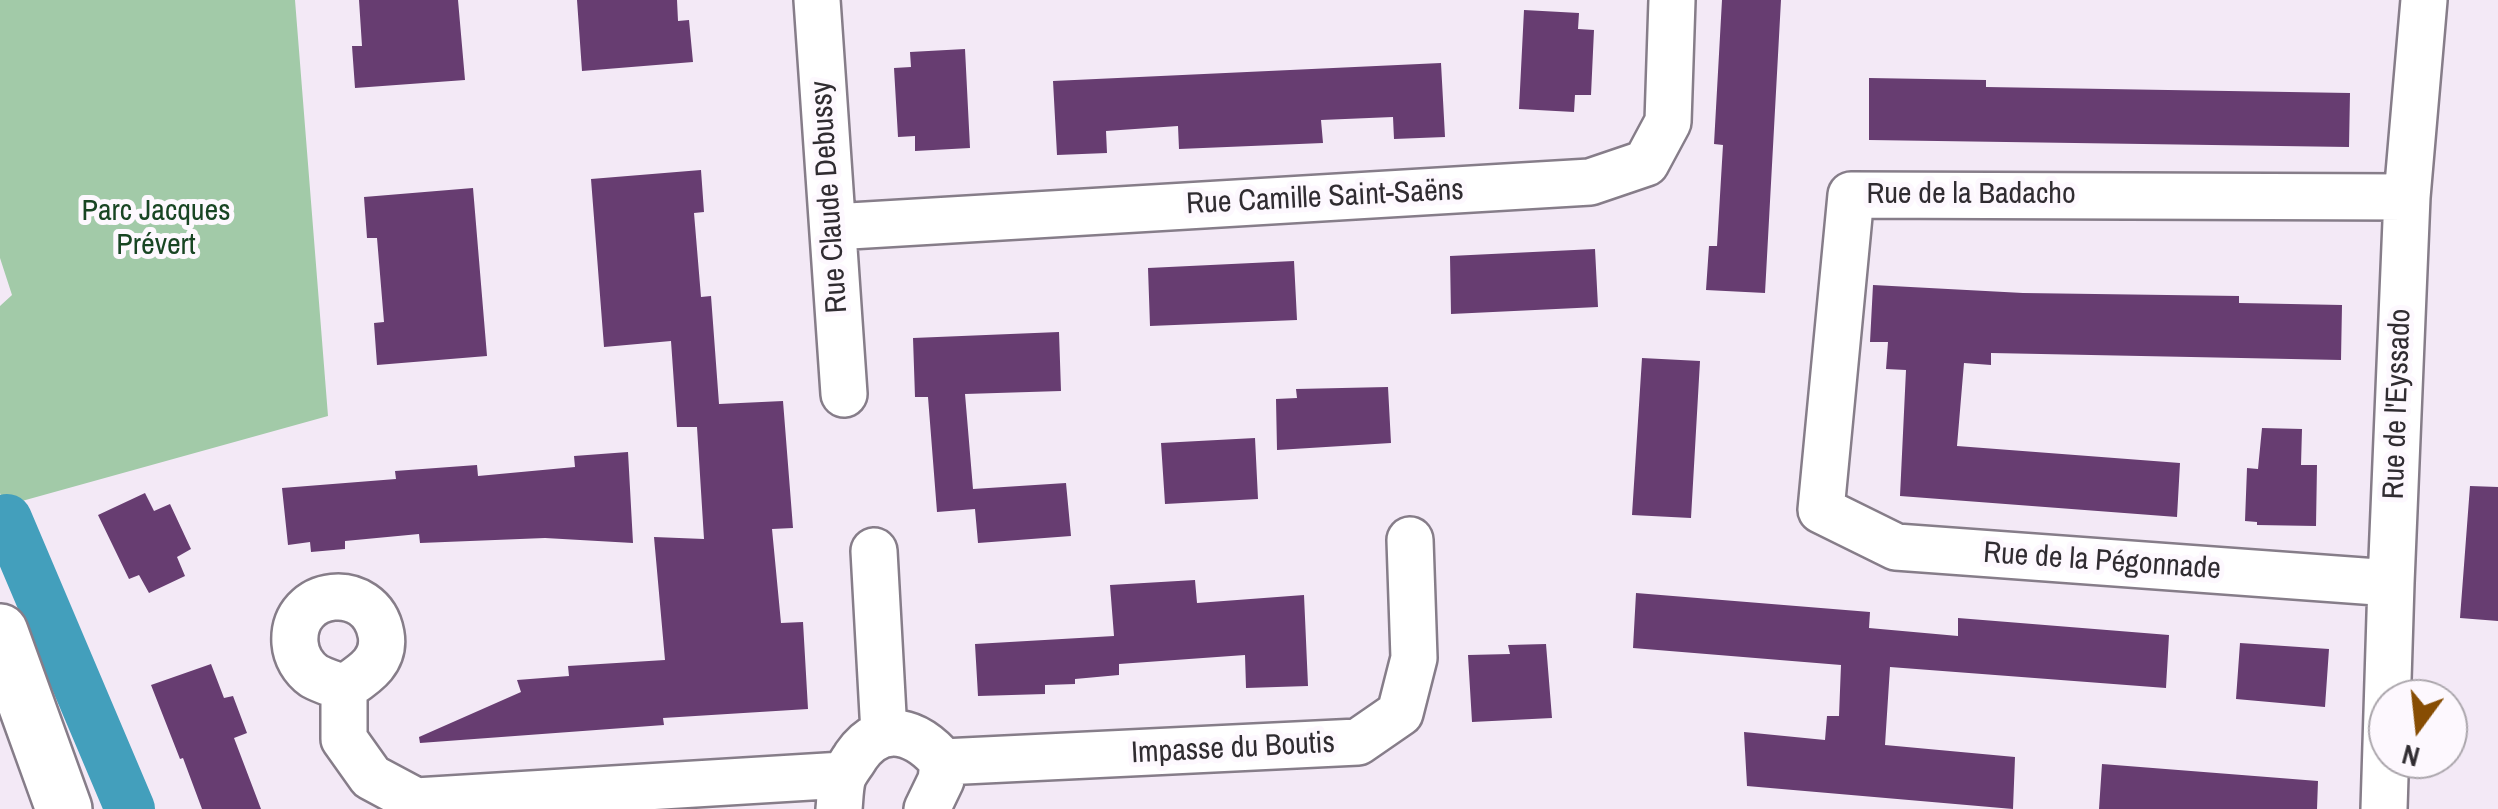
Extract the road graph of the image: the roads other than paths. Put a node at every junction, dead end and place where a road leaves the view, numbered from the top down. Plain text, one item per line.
1 (816, 0) edge
2 (1672, 0) edge
3 (2424, 0) edge
4 (2407, 197) junction
5 (832, 227) junction
6 (844, 394) dead end
7 (1821, 510) joint
8 (1410, 540) dead end
9 (874, 552) dead end
10 (2391, 583) junction
11 (0, 632) edge
12 (344, 688) dead end
13 (884, 733) junction
14 (943, 762) junction
15 (841, 792) edge
16 (64, 809) edge
17 (927, 809) edge
18 (2384, 809) edge

1 - 5 street, Rue Claude Debussy
2 - 5 street, Rue Camille Saint-Saëns
3 - 4 street, Rue de l'Eyssado
4 - 7 street, Rue de la Badacho
4 - 10 street, Rue de l'Eyssado
5 - 6 street, Rue Claude Debussy
7 - 10 street, Rue de la Pégonnade
8 - 14 street, Impasse du Boutis
9 - 13 street
10 - 18 street, Rue de l'Eyssado
11 - 16 main road
12 - 15 street
13 - 14 street
13 - 15 street
14 - 17 street

